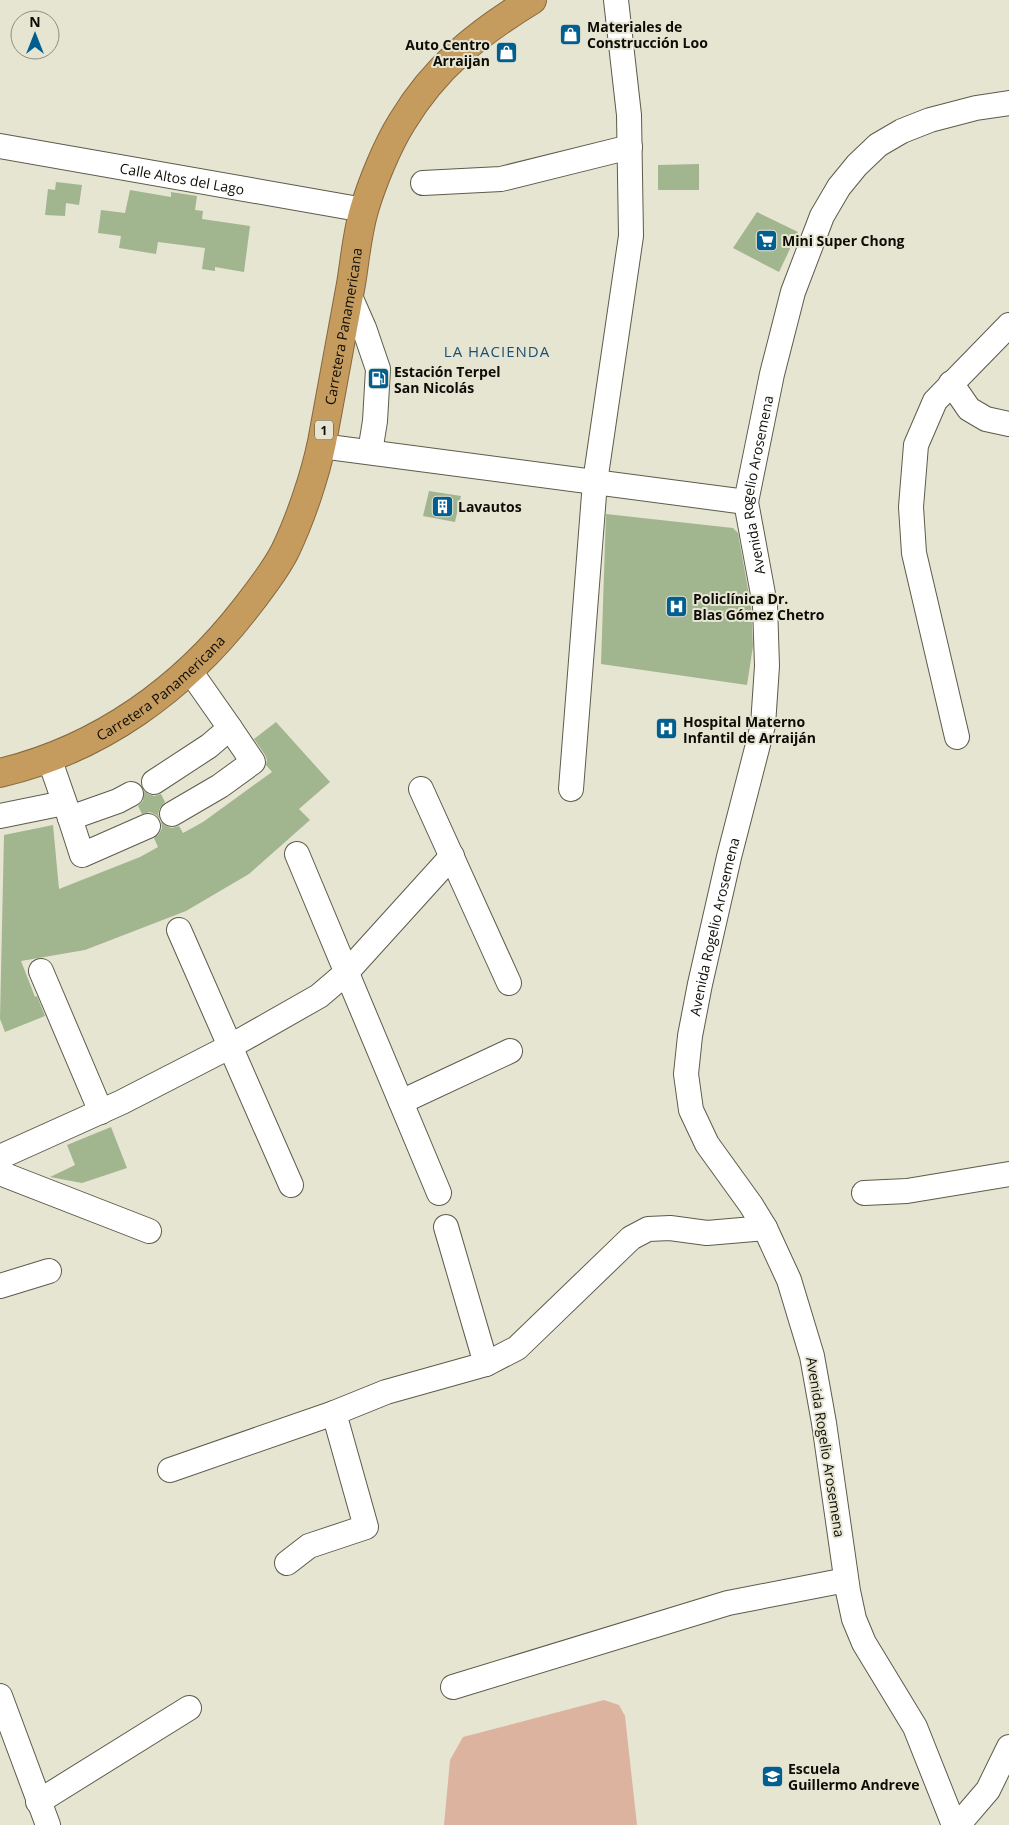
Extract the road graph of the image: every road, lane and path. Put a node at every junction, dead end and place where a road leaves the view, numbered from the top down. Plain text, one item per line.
1 (532, 0) edge
2 (616, 0) edge
3 (1009, 103) edge
4 (0, 146) edge
5 (630, 147) junction
6 (423, 183) dead end
7 (364, 210) junction
8 (349, 294) junction
9 (1009, 325) edge
10 (951, 383) junction
11 (1009, 424) edge
12 (321, 446) junction
13 (370, 452) junction
14 (595, 482) junction
15 (746, 502) junction
16 (190, 671) junction
17 (230, 728) junction
18 (957, 738) dead end
19 (49, 758) junction
20 (0, 773) edge
21 (154, 782) dead end
22 (422, 788) dead end
23 (571, 789) dead end
24 (132, 794) dead end
25 (67, 811) junction
26 (172, 814) dead end
27 (0, 816) edge
28 (148, 826) dead end
29 (297, 854) dead end
30 (452, 856) junction
31 (179, 930) dead end
32 (41, 971) dead end
33 (346, 973) junction
34 (509, 983) dead end
35 (231, 1046) junction
36 (510, 1051) dead end
37 (401, 1102) junction
38 (101, 1112) junction
39 (0, 1157) edge
40 (0, 1173) edge
41 (1009, 1174) edge
42 (291, 1185) dead end
43 (439, 1193) dead end
44 (864, 1193) dead end
45 (446, 1228) dead end
46 (765, 1228) junction
47 (149, 1231) dead end
48 (49, 1271) dead end
49 (0, 1286) edge
50 (486, 1364) junction
51 (334, 1413) junction
52 (170, 1470) dead end
53 (287, 1563) dead end
54 (846, 1580) junction
55 (453, 1687) dead end
56 (0, 1696) edge
57 (189, 1708) dead end
58 (1009, 1747) edge
59 (38, 1802) junction
60 (48, 1825) edge
61 (956, 1825) edge

1 - 7 highway, Carretera Panamericana / 1
2 - 5 street
3 - 15 street, Avenida Rogelio Arosemena
4 - 7 street, Calle Altos del Lago
5 - 6 street
5 - 14 street
7 - 8 highway, Carretera Panamericana / 1
8 - 12 highway, Carretera Panamericana / 1
8 - 13 street
9 - 10 street
10 - 11 street
10 - 18 street
12 - 13 street
12 - 16 highway, Carretera Panamericana / 1
13 - 14 street
14 - 15 street
14 - 23 street
15 - 46 street, Avenida Rogelio Arosemena
16 - 17 street
16 - 19 highway, Carretera Panamericana / 1
17 - 21 street
17 - 26 street
19 - 20 highway, Carretera Panamericana / 1
19 - 25 street
22 - 30 street
24 - 25 street
25 - 27 street
25 - 28 street
29 - 33 street
30 - 33 street
30 - 34 street
31 - 35 street
32 - 38 street
33 - 35 street
33 - 37 street
35 - 38 street
35 - 42 street
36 - 37 street
37 - 43 street
38 - 39 street
40 - 47 street
41 - 44 street
45 - 50 street
46 - 50 street
46 - 54 street, Avenida Rogelio Arosemena
48 - 49 street
50 - 51 street
51 - 52 street
51 - 53 street
54 - 55 street
54 - 61 street, Avenida Rogelio Arosemena
56 - 59 street
57 - 59 street
58 - 61 street
59 - 60 street

